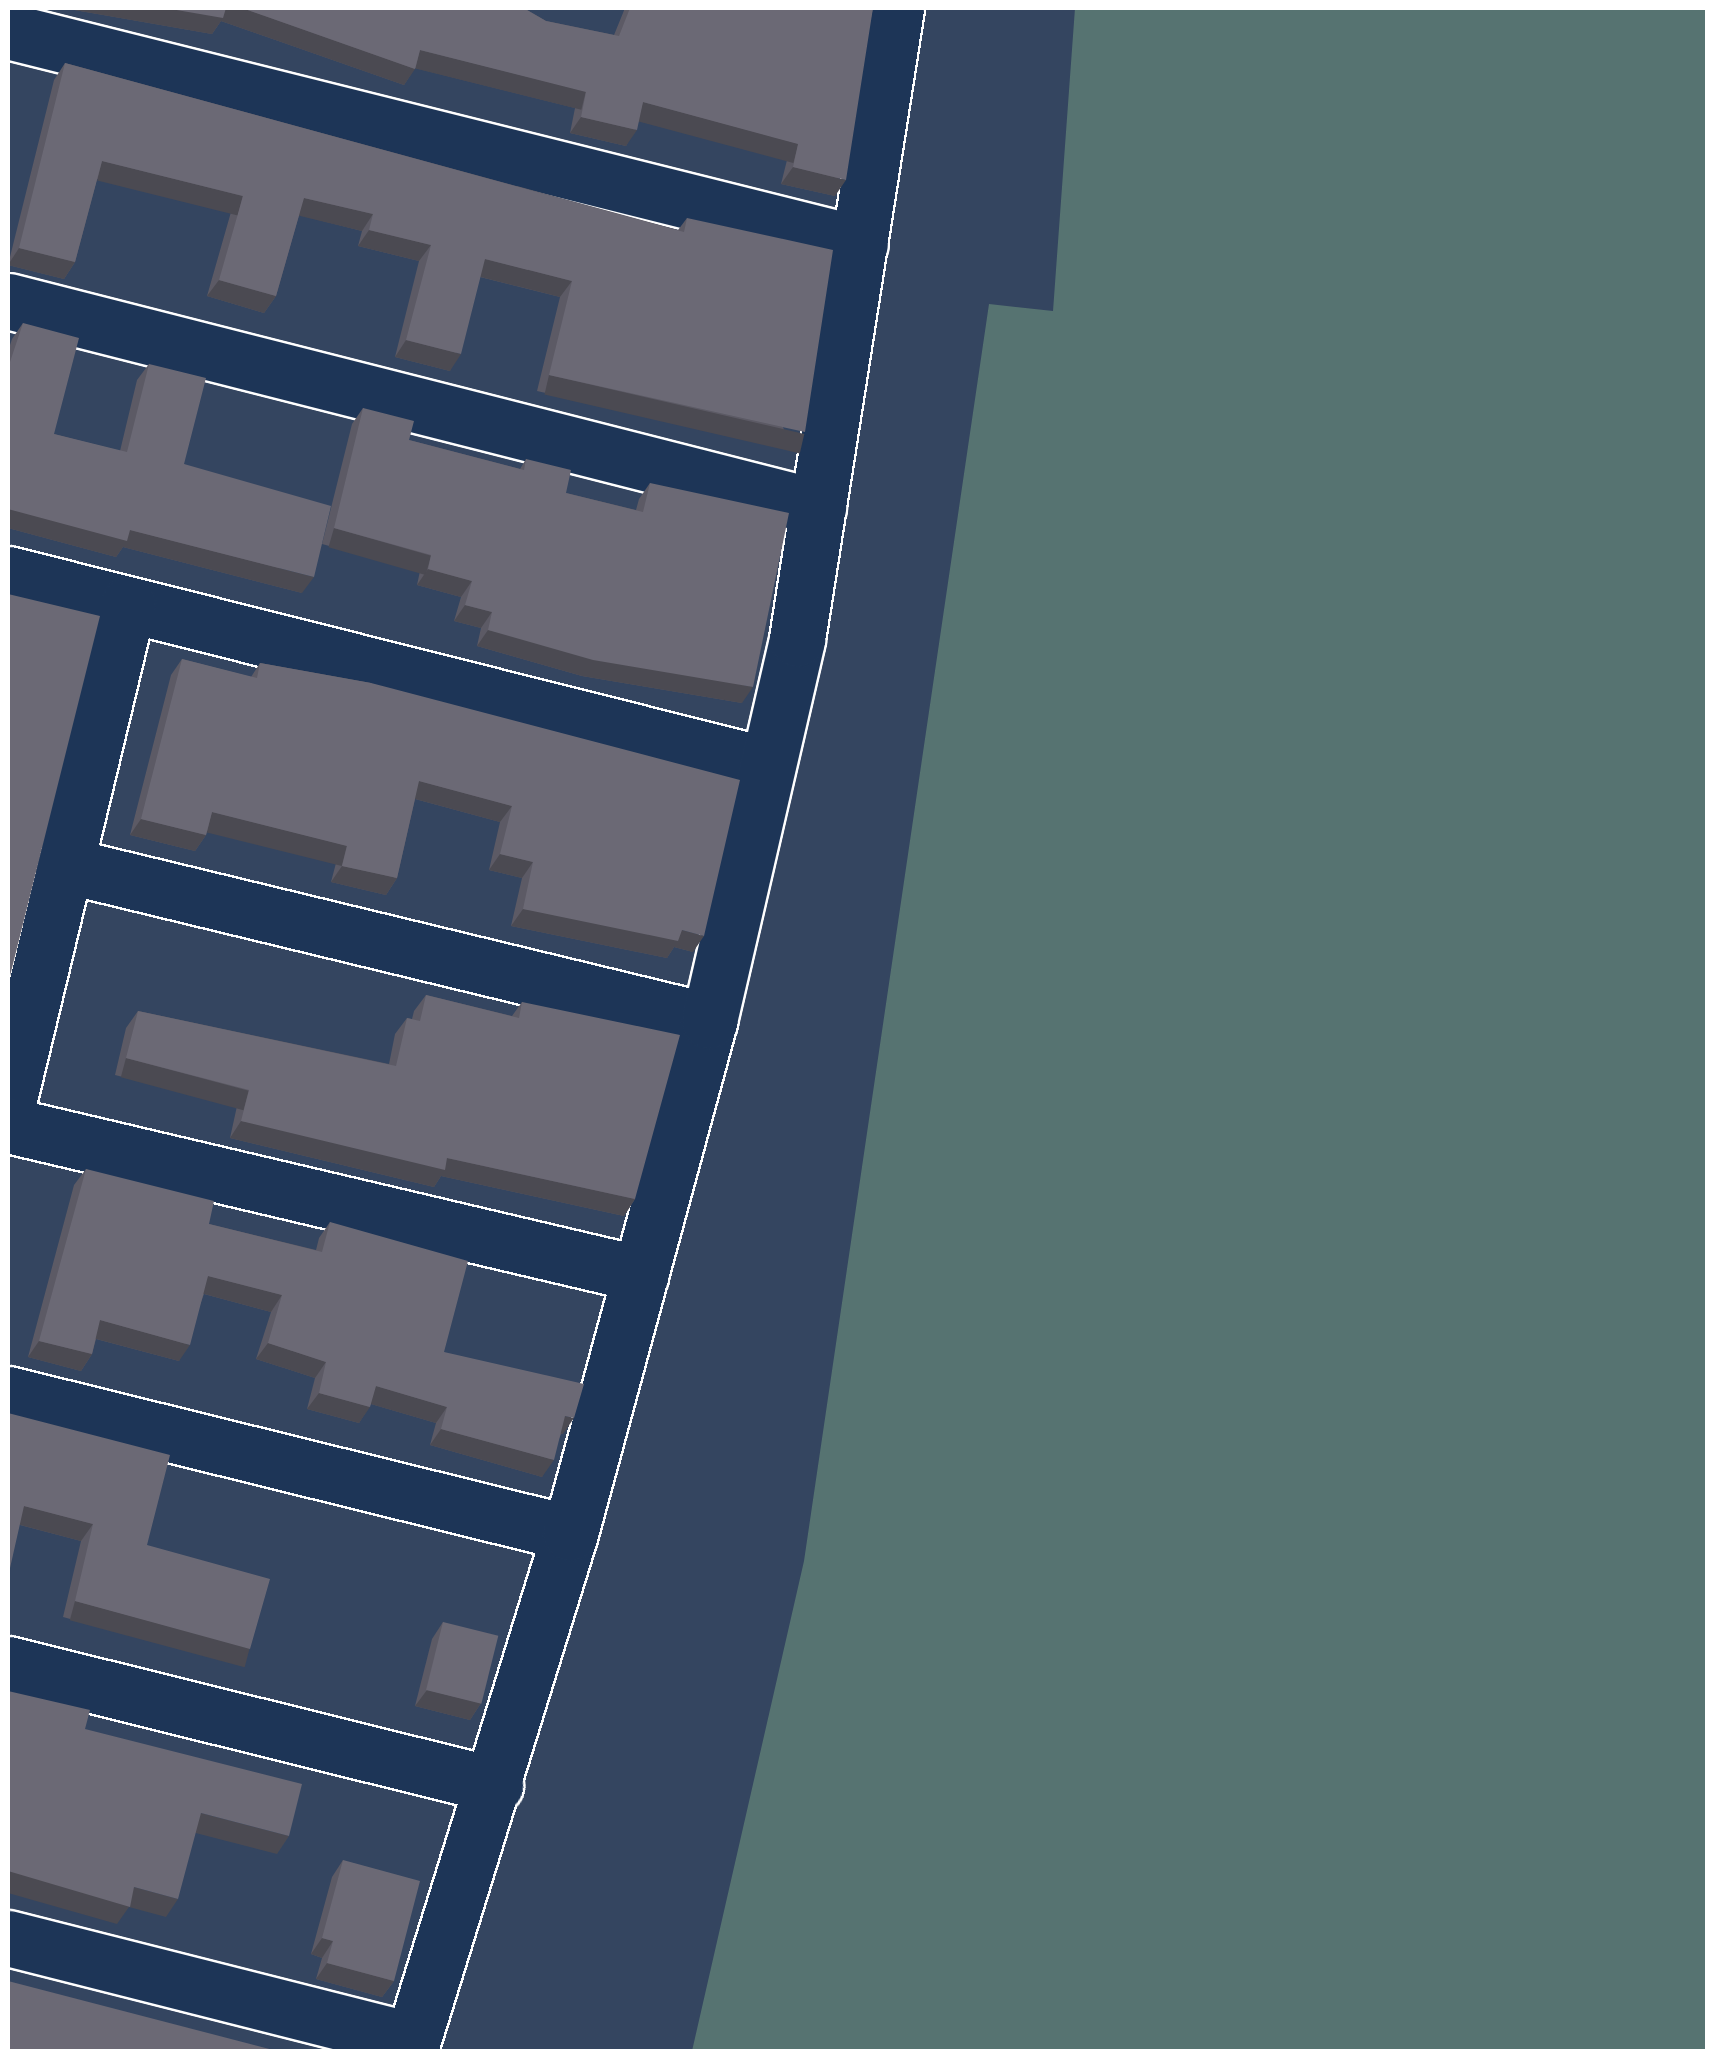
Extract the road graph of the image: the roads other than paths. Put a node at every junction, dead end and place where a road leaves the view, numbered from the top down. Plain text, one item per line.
1 (896, 8) edge
2 (8, 31) edge
3 (860, 244) junction
4 (8, 301) edge
5 (818, 508) junction
6 (8, 574) edge
7 (128, 604) junction
8 (762, 764) junction
9 (65, 865) junction
10 (709, 1022) junction
11 (8, 1103) edge
12 (8, 1124) edge
13 (641, 1274) junction
14 (8, 1394) edge
15 (570, 1533) junction
16 (8, 1664) edge
17 (495, 1785) junction
18 (8, 1938) edge
19 (410, 2046) edge

1 - 3 street
2 - 3 street
3 - 5 street
4 - 5 street
5 - 8 street
6 - 7 street
7 - 8 street
7 - 9 street
8 - 10 street
9 - 10 street
9 - 11 street
10 - 13 street
12 - 13 street
13 - 15 street
14 - 15 street
15 - 17 street
16 - 17 street
17 - 19 street
18 - 19 street

